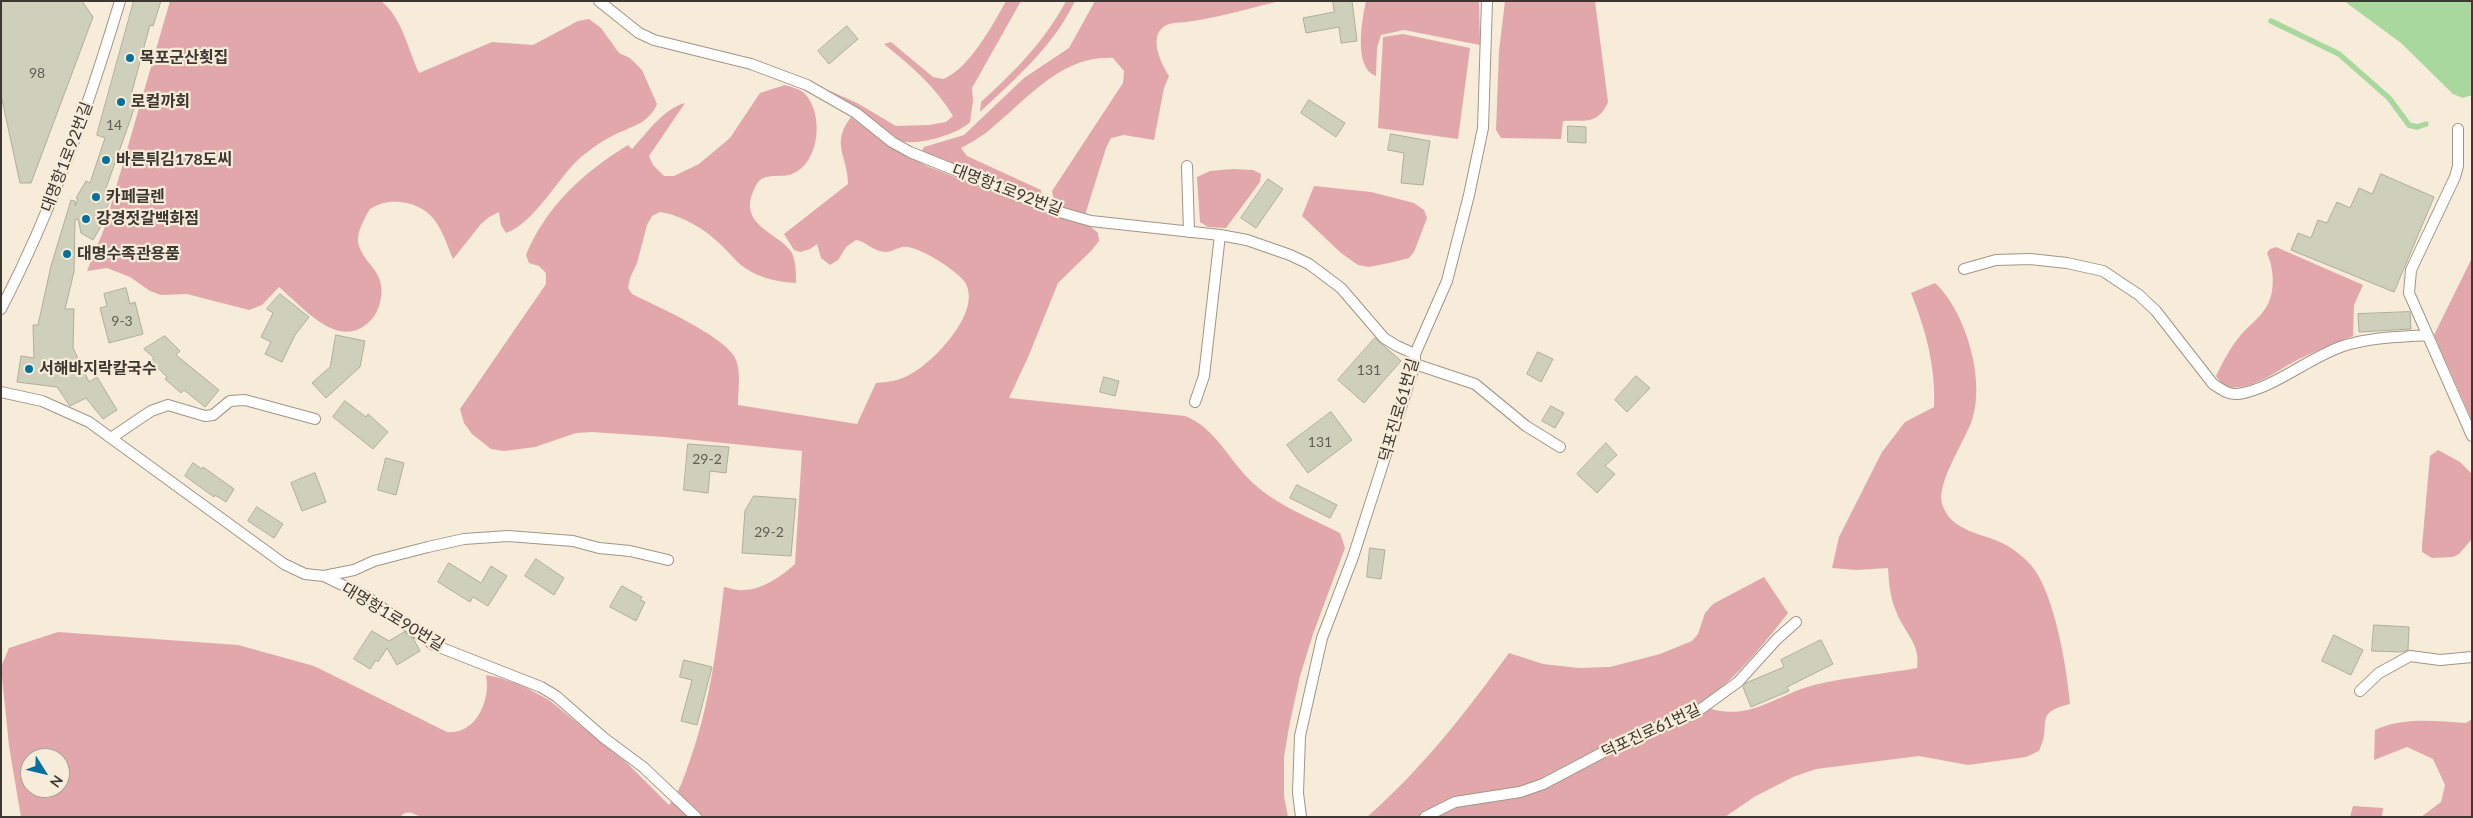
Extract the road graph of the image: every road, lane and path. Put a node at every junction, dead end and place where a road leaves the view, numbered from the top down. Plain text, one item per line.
1 (120, 1) edge
2 (599, 1) edge
3 (1487, 1) edge
4 (2458, 129) dead end
5 (1187, 166) dead end
6 (1189, 232) junction
7 (1220, 235) junction
8 (1964, 269) dead end
9 (1, 309) edge
10 (2427, 336) junction
11 (1415, 359) junction
12 (1, 392) edge
13 (1196, 402) dead end
14 (316, 419) dead end
15 (2472, 436) edge
16 (111, 438) junction
17 (1560, 446) dead end
18 (668, 560) dead end
19 (324, 576) junction
20 (1796, 622) dead end
21 (2472, 656) edge
22 (2360, 692) dead end
23 (696, 817) edge
24 (1301, 817) edge
25 (1425, 817) edge

1 - 9 lane, 대명항1로92번길
2 - 6 lane, 대명항1로92번길
3 - 11 lane, 덕포진로61번길
4 - 10 lane
5 - 6 lane
6 - 7 lane, 대명항1로92번길
7 - 11 lane, 대명항1로92번길
7 - 13 lane
8 - 10 lane
10 - 15 lane
11 - 17 lane, 대명항1로92번길
11 - 24 lane, 덕포진로61번길
12 - 16 lane, 대명항1로90번길
14 - 16 lane
16 - 19 lane, 대명항1로90번길
18 - 19 lane
19 - 23 lane, 대명항1로90번길
20 - 25 lane, 덕포진로61번길
21 - 22 lane

